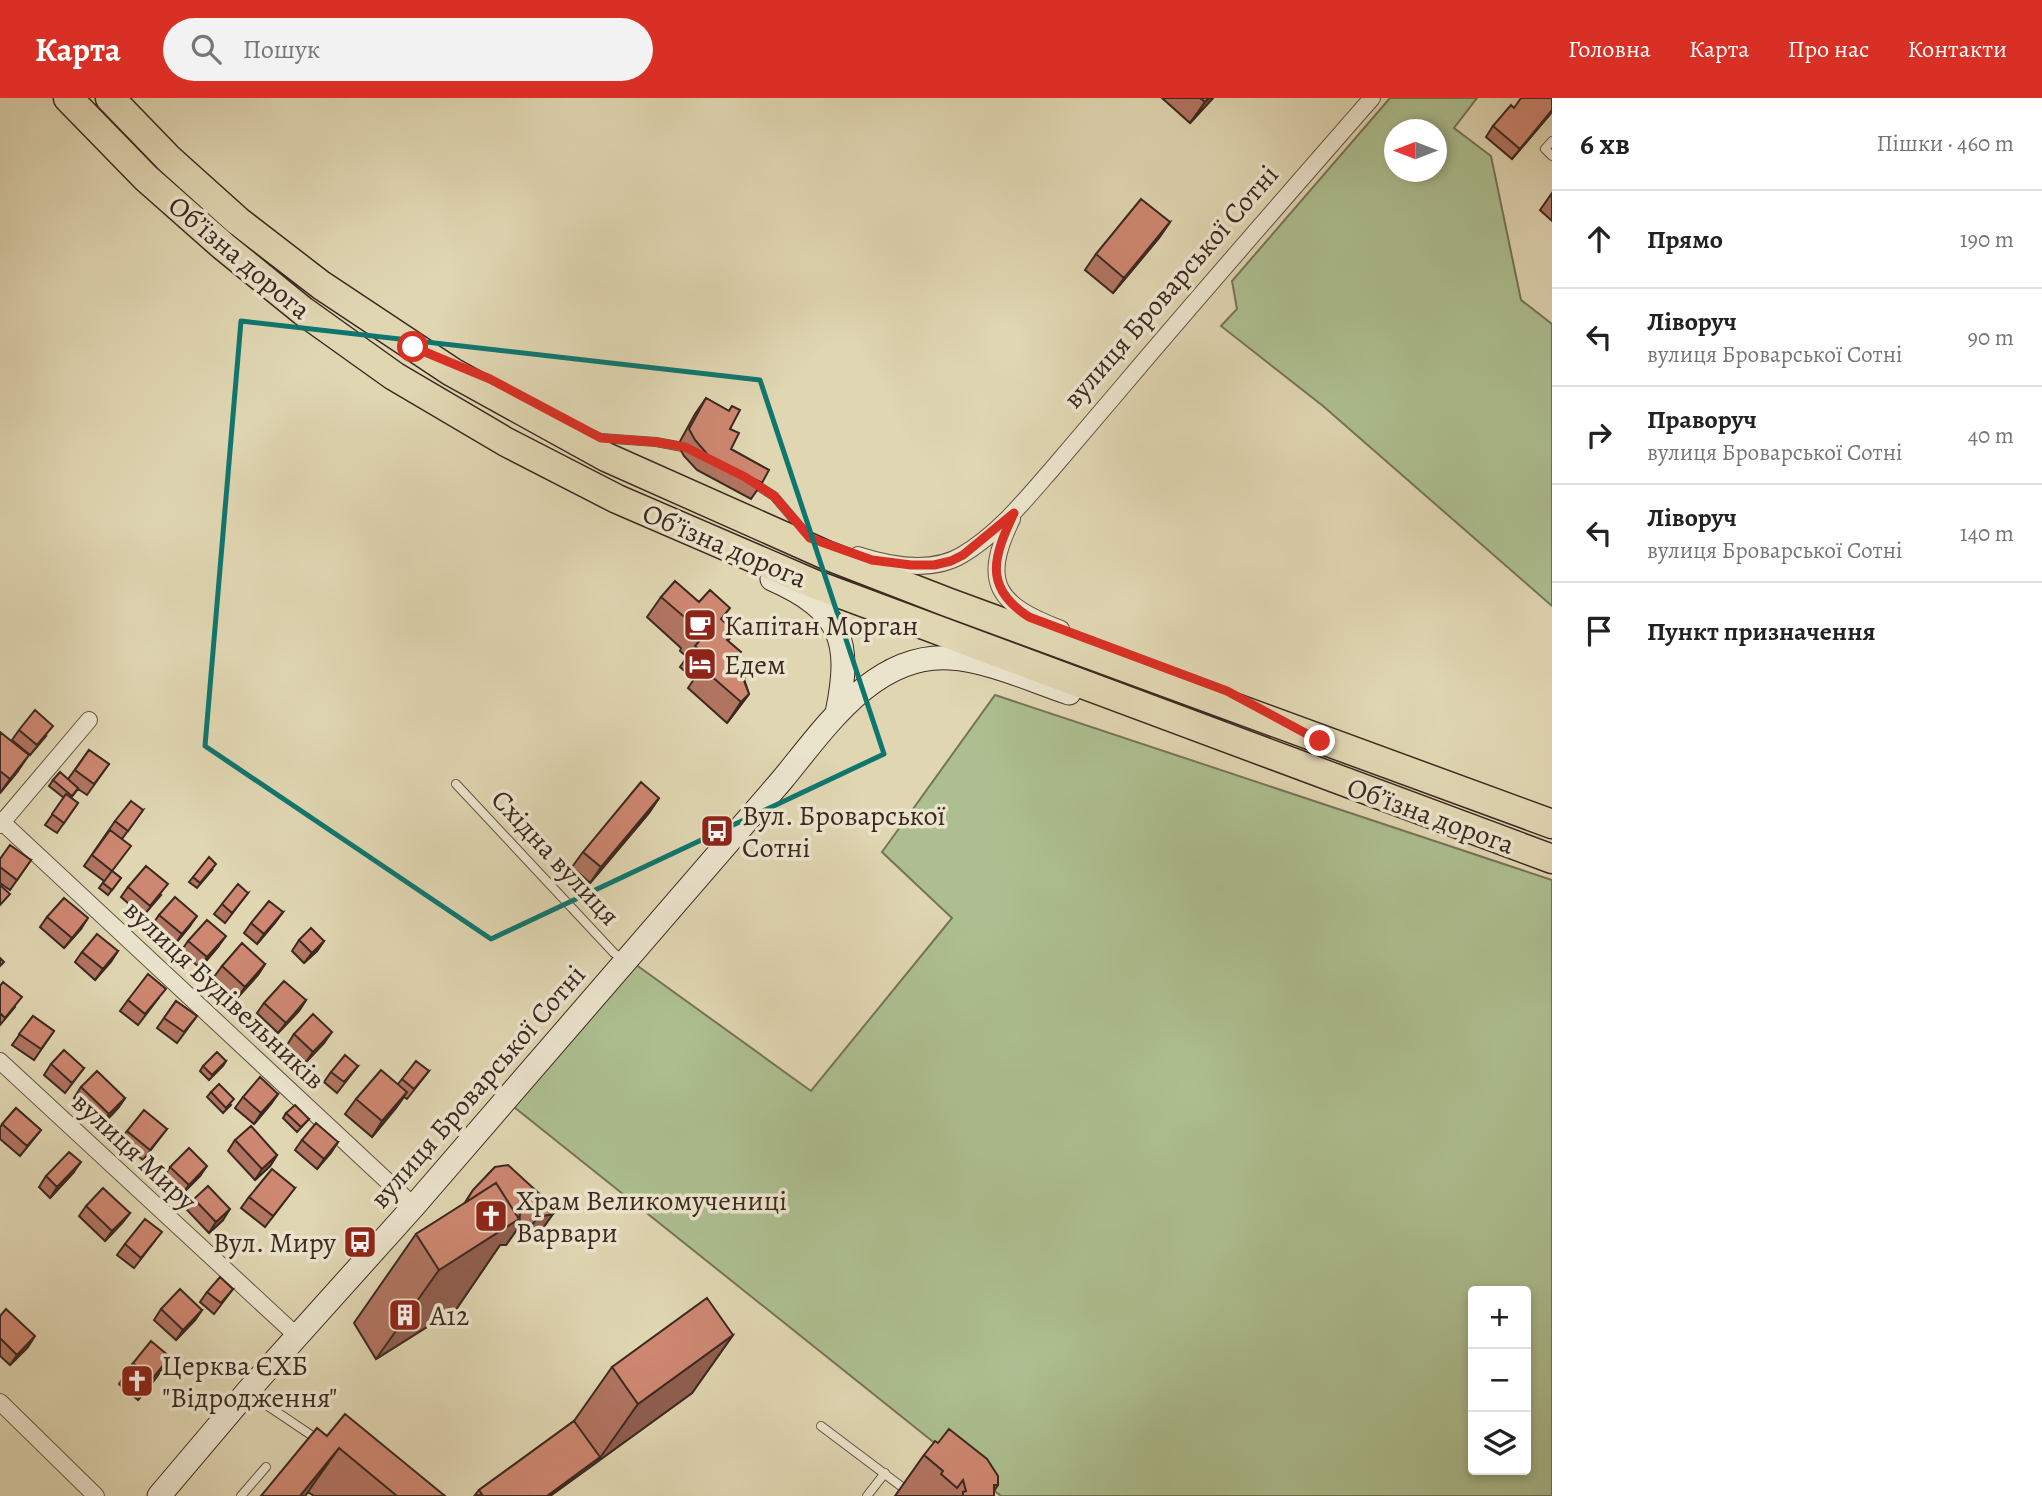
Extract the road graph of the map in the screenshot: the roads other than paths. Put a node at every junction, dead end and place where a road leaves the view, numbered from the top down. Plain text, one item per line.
1 (68, 98) edge
2 (110, 98) edge
3 (1372, 98) edge
4 (1552, 141) edge
5 (1552, 156) edge
6 (413, 347) junction
7 (464, 368) dead end
8 (589, 432) dead end
9 (506, 442) junction
10 (697, 453) edge
11 (745, 477) edge
12 (1014, 513) junction
13 (766, 529) junction
14 (810, 538) junction
15 (867, 571) junction
16 (836, 713) junction
17 (89, 720) dead end
18 (1320, 741) junction
19 (1308, 770) junction
20 (456, 784) dead end
21 (1, 822) edge
22 (1552, 824) edge
23 (1552, 859) edge
24 (625, 960) junction
25 (0, 1061) edge
26 (414, 1206) junction
27 (296, 1336) junction
28 (247, 1392) junction
29 (0, 1402) edge
30 (821, 1426) dead end
31 (332, 1449) edge
32 (266, 1467) dead end
33 (885, 1473) junction
34 (96, 1496) edge
35 (159, 1496) edge
36 (241, 1496) edge
37 (867, 1496) edge
38 (914, 1496) edge

1 - 9 highway, Обʼїзна дорога
2 - 6 highway, Обʼїзна дорога
3 - 12 street, вулиця Броварської Сотні
4 - 5 lane
6 - 7 lane
6 - 13 highway, Обʼїзна дорога
8 - 10 lane
9 - 16 street
9 - 19 highway, Обʼїзна дорога
11 - 14 lane
12 - 14 street, вулиця Броварської Сотні
12 - 18 street, вулиця Броварської Сотні
13 - 14 street, вулиця Броварської Сотні
13 - 15 highway, Обʼїзна дорога
14 - 15 lane
15 - 18 highway, Обʼїзна дорога
16 - 19 street
16 - 24 street, вулиця Броварської Сотні
17 - 21 street
18 - 22 highway, Обʼїзна дорога
19 - 23 highway, Обʼїзна дорога
20 - 24 lane, Східна вулиця
21 - 26 street, вулиця Будівельників
24 - 26 street, вулиця Броварської Сотні
25 - 27 street, вулиця Миру
26 - 27 street, вулиця Броварської Сотні
27 - 28 street, вулиця Броварської Сотні
28 - 31 lane
28 - 35 street, вулиця Броварської Сотні
29 - 34 street
30 - 33 lane
32 - 36 lane
33 - 37 lane
33 - 38 lane

